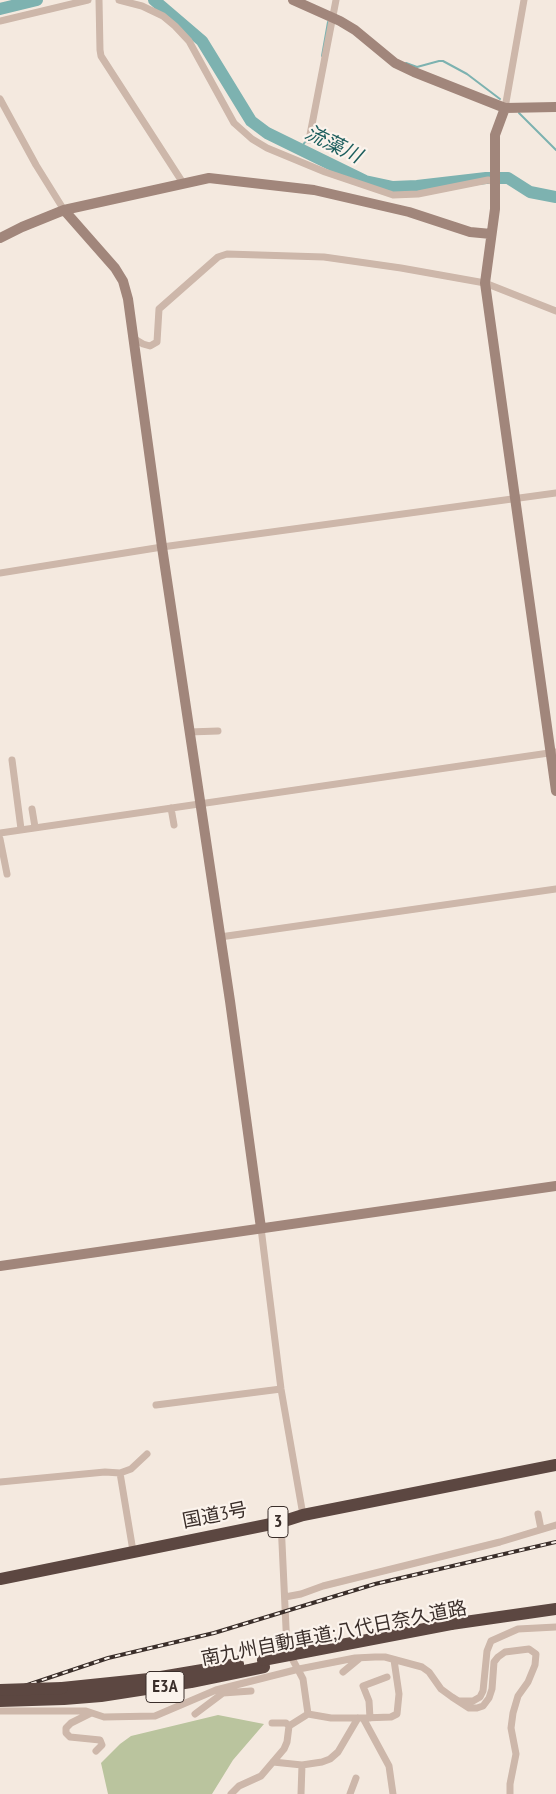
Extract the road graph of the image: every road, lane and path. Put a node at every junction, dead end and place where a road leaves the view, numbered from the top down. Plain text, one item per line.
1 (88, 0) edge
2 (99, 0) edge
3 (119, 0) edge
4 (293, 0) edge
5 (336, 0) edge
6 (524, 0) edge
7 (333, 14) junction
8 (0, 21) edge
9 (0, 99) edge
10 (556, 107) edge
11 (505, 108) junction
12 (309, 140) dead end
13 (496, 182) junction
14 (183, 183) junction
15 (64, 210) junction
16 (491, 234) junction
17 (0, 238) edge
18 (485, 283) junction
19 (556, 311) edge
20 (133, 338) junction
21 (556, 493) edge
22 (515, 499) junction
23 (162, 547) junction
24 (0, 572) edge
25 (218, 731) dead end
26 (189, 732) junction
27 (553, 753) edge
28 (12, 760) dead end
29 (556, 790) edge
30 (200, 803) junction
31 (170, 808) junction
32 (32, 810) dead end
33 (174, 825) dead end
34 (35, 827) junction
35 (21, 829) junction
36 (0, 833) edge
37 (0, 839) edge
38 (7, 874) dead end
39 (556, 889) edge
40 (220, 937) junction
41 (556, 1186) edge
42 (261, 1228) junction
43 (0, 1266) edge
44 (281, 1389) junction
45 (156, 1405) dead end
46 (147, 1454) dead end
47 (556, 1466) edge
48 (120, 1473) junction
49 (0, 1482) edge
50 (538, 1514) dead end
51 (302, 1515) junction
52 (281, 1522) junction
53 (556, 1525) edge
54 (541, 1529) junction
55 (133, 1552) junction
56 (0, 1579) edge
57 (285, 1597) junction
58 (556, 1609) edge
59 (556, 1627) edge
60 (360, 1658) junction
61 (394, 1660) junction
62 (299, 1669) junction
63 (343, 1672) dead end
64 (388, 1677) dead end
65 (0, 1690) edge
66 (223, 1690) junction
67 (252, 1691) dead end
68 (63, 1694) junction
69 (0, 1701) edge
70 (460, 1702) junction
71 (329, 1708) dead end
72 (0, 1711) edge
73 (91, 1713) junction
74 (195, 1714) dead end
75 (308, 1714) junction
76 (325, 1717) junction
77 (363, 1718) junction
78 (272, 1723) dead end
79 (289, 1726) junction
80 (96, 1751) dead end
81 (273, 1762) junction
82 (302, 1764) junction
83 (356, 1778) dead end
84 (231, 1794) edge
85 (301, 1794) edge
86 (350, 1794) edge
87 (393, 1794) edge
88 (510, 1794) edge

1 - 8 street
2 - 14 street
3 - 13 street
4 - 7 street
5 - 7 street
6 - 11 street
7 - 11 street
7 - 12 street
9 - 15 street
10 - 11 street
11 - 13 street
13 - 16 street
14 - 15 street
14 - 16 street
15 - 17 street
15 - 20 street
16 - 18 street
18 - 19 street
18 - 20 street
18 - 22 street
20 - 23 street
21 - 22 street
22 - 23 street
22 - 27 street
23 - 24 street
23 - 26 street
25 - 26 street
26 - 30 street
27 - 29 street
27 - 30 street
28 - 35 street
30 - 31 street
30 - 40 street
31 - 33 street
31 - 34 street
32 - 34 street
34 - 35 street
35 - 36 street
37 - 38 street
39 - 40 street
40 - 42 street
41 - 42 street
42 - 43 street
42 - 44 street
44 - 45 street
44 - 51 street
46 - 48 street
47 - 51 highway, 国道3号 / 3
48 - 49 street
48 - 55 street
50 - 54 street
51 - 52 highway, 国道3号 / 3
52 - 55 highway, 国道3号 / 3
52 - 57 street
53 - 54 street
54 - 57 street
55 - 56 highway, 国道3号 / 3
57 - 62 street
58 - 68 highway, 南九州自動車道;八代日奈久道路 / E3A, bridge
59 - 70 street
60 - 61 street
60 - 62 street
60 - 63 street
61 - 70 street
61 - 77 street
62 - 66 street
62 - 75 street
64 - 77 street
65 - 68 highway, 南九州自動車道;八代日奈久道路 / E3A, bridge
66 - 67 street
66 - 73 street
66 - 74 street
68 - 69 highway, 南九州自動車道;八代日奈久道路 / E3A
70 - 88 street
71 - 76 street
72 - 73 street
73 - 80 street
75 - 76 street
75 - 79 street
76 - 77 street
77 - 82 street
77 - 87 street
78 - 79 street
79 - 81 street
81 - 82 street
81 - 84 street
82 - 85 street
83 - 86 street

